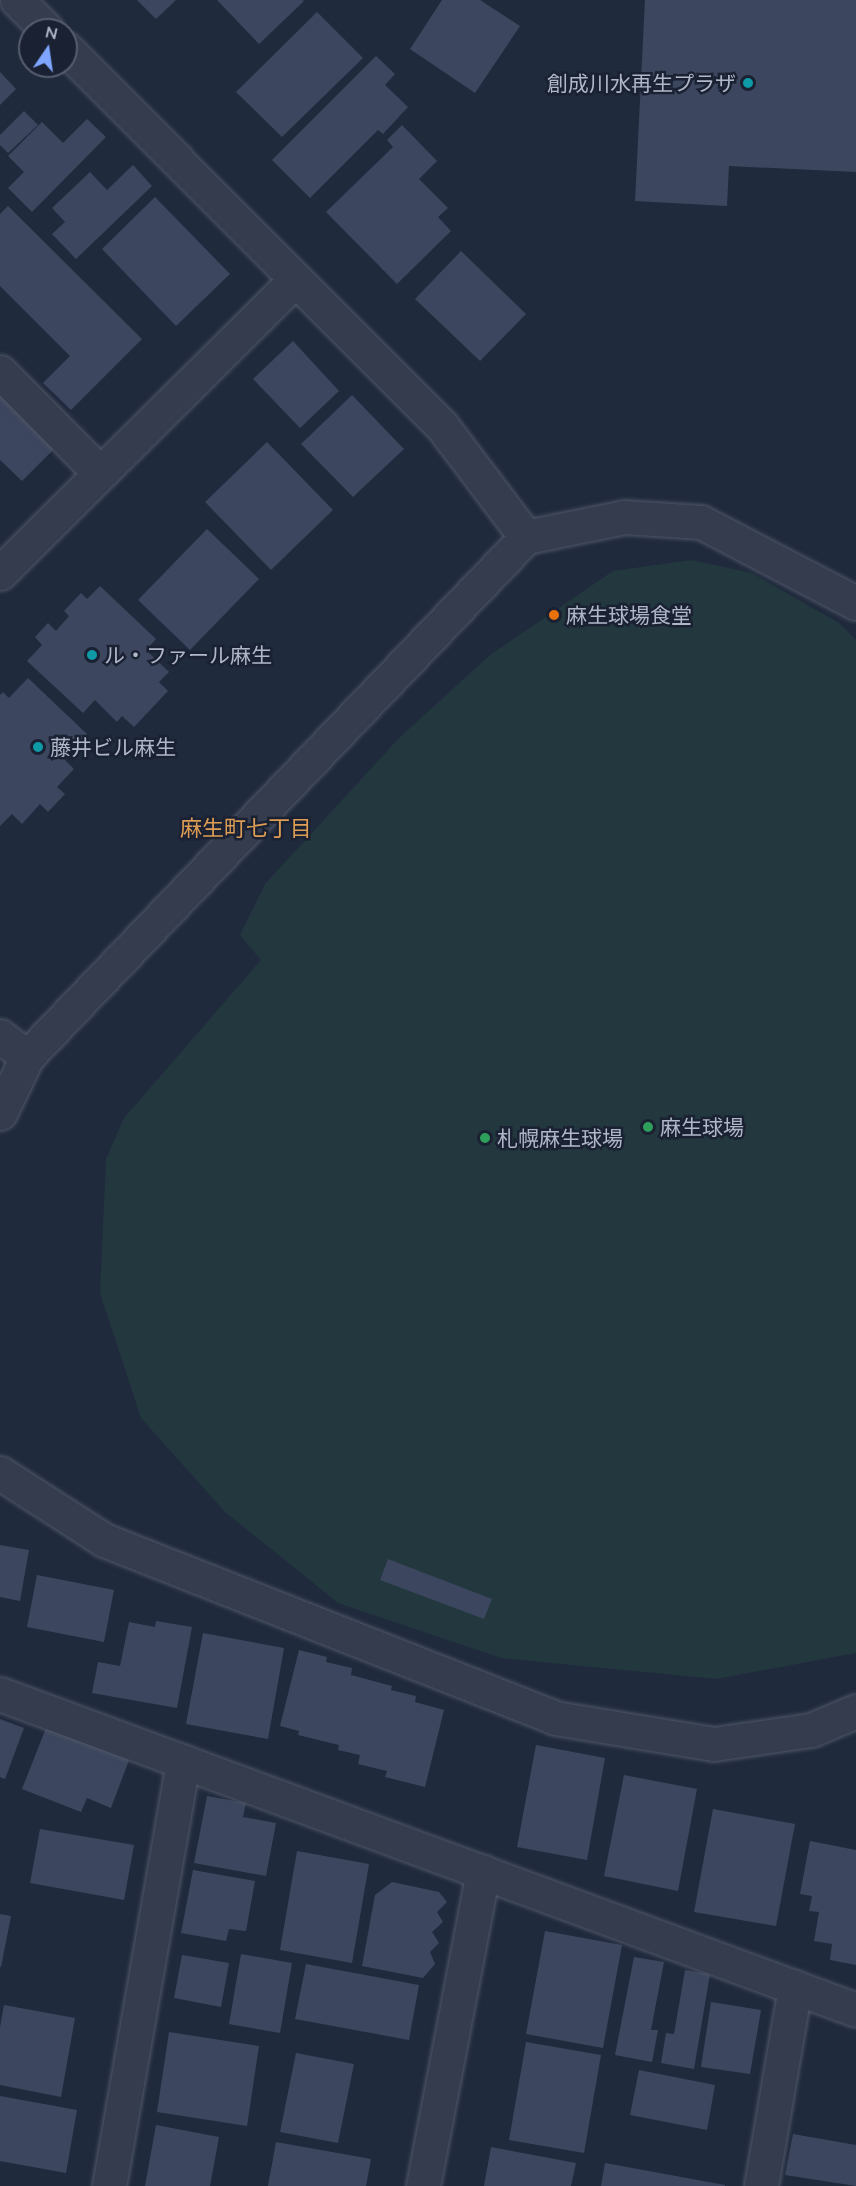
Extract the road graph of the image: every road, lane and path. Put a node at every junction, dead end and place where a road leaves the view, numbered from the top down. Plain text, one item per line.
1 (17, 0) edge
2 (35, 18) edge
3 (78, 61) edge
4 (295, 280) junction
5 (0, 372) edge
6 (100, 473) junction
7 (526, 537) junction
8 (0, 573) edge
9 (856, 603) edge
10 (0, 1036) edge
11 (27, 1057) junction
12 (0, 1113) edge
13 (0, 1473) edge
14 (0, 1694) edge
15 (856, 1711) edge
16 (183, 1761) junction
17 (483, 1872) junction
18 (795, 1988) junction
19 (856, 2010) edge
20 (109, 2186) edge
21 (423, 2186) edge
22 (761, 2186) edge

1 - 2 street
3 - 4 street
4 - 6 street
4 - 7 street
5 - 6 street
6 - 8 street
7 - 9 street
7 - 11 street
10 - 11 street
11 - 12 street
13 - 15 street
14 - 16 street
16 - 17 street
16 - 20 street
17 - 18 street
17 - 21 street
18 - 19 street
18 - 22 street

